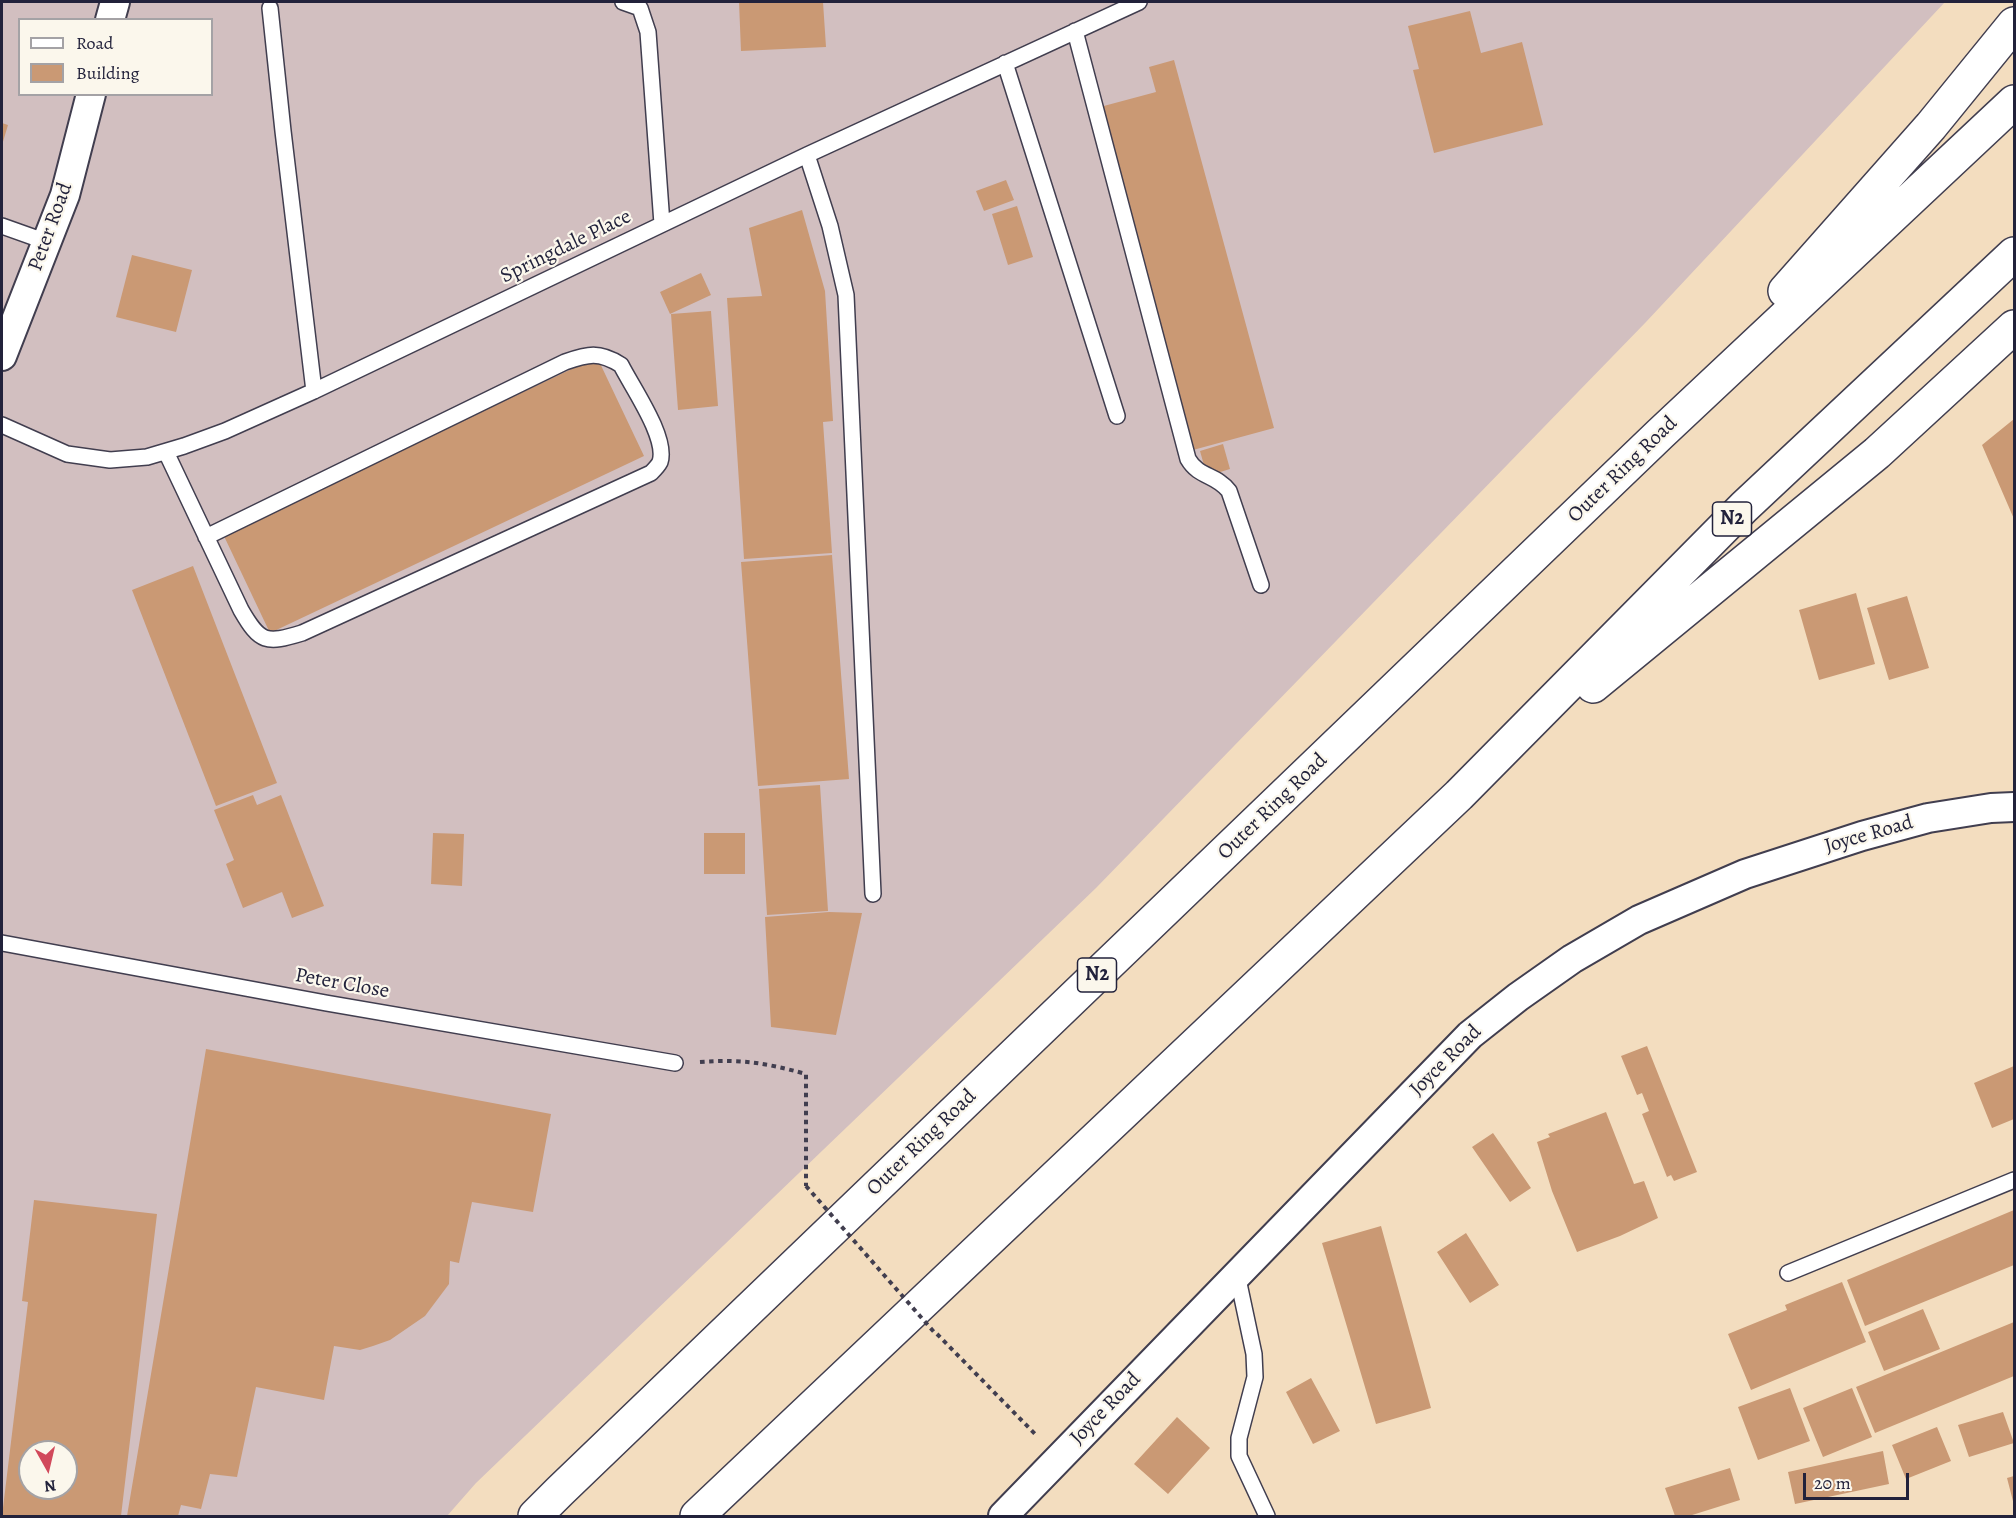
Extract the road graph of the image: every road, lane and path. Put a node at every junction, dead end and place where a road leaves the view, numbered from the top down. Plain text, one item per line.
1 (115, 2) edge
2 (623, 2) edge
3 (1139, 2) edge
4 (270, 8) dead end
5 (111, 18) edge
6 (2014, 24) edge
7 (1075, 31) junction
8 (2014, 46) edge
9 (1005, 63) junction
10 (90, 96) edge
11 (2014, 102) edge
12 (1931, 126) junction
13 (807, 155) junction
14 (662, 224) junction
15 (2, 226) edge
16 (47, 242) junction
17 (2014, 254) edge
18 (2014, 327) edge
19 (2, 356) edge
20 (314, 391) junction
21 (1117, 416) dead end
22 (2, 425) edge
23 (1660, 434) junction
24 (166, 452) junction
25 (206, 537) junction
26 (1261, 585) dead end
27 (1459, 795) junction
28 (2014, 807) edge
29 (873, 894) dead end
30 (2, 944) edge
31 (675, 1064) joint
32 (2014, 1180) edge
33 (1788, 1273) dead end
34 (1238, 1274) junction
35 (1058, 1458) junction
36 (535, 1516) edge
37 (697, 1516) edge
38 (1004, 1516) edge
39 (1267, 1516) edge

1 - 5 street
2 - 14 lane
3 - 7 lane, Springdale Place
4 - 20 lane
6 - 12 highway
7 - 9 lane, Springdale Place
7 - 26 lane
8 - 12 highway
9 - 13 lane, Springdale Place
9 - 21 lane
10 - 16 street, Peter Road
11 - 23 highway, Outer Ring Road / N2
12 - 23 highway
13 - 14 lane, Springdale Place
13 - 29 lane
14 - 20 lane, Springdale Place
15 - 16 lane
16 - 19 street, Peter Road
17 - 27 highway, N2
18 - 27 highway
20 - 24 lane, Springdale Place
22 - 24 lane, Springdale Place
23 - 36 highway, Outer Ring Road / N2
24 - 25 lane
25 - 25 lane
27 - 37 highway, N2
28 - 34 street, Joyce Road
30 - 31 lane, Peter Close
31 - 35 path, bridge
32 - 33 lane
34 - 35 street, Joyce Road
34 - 39 lane
35 - 38 street, Joyce Road

